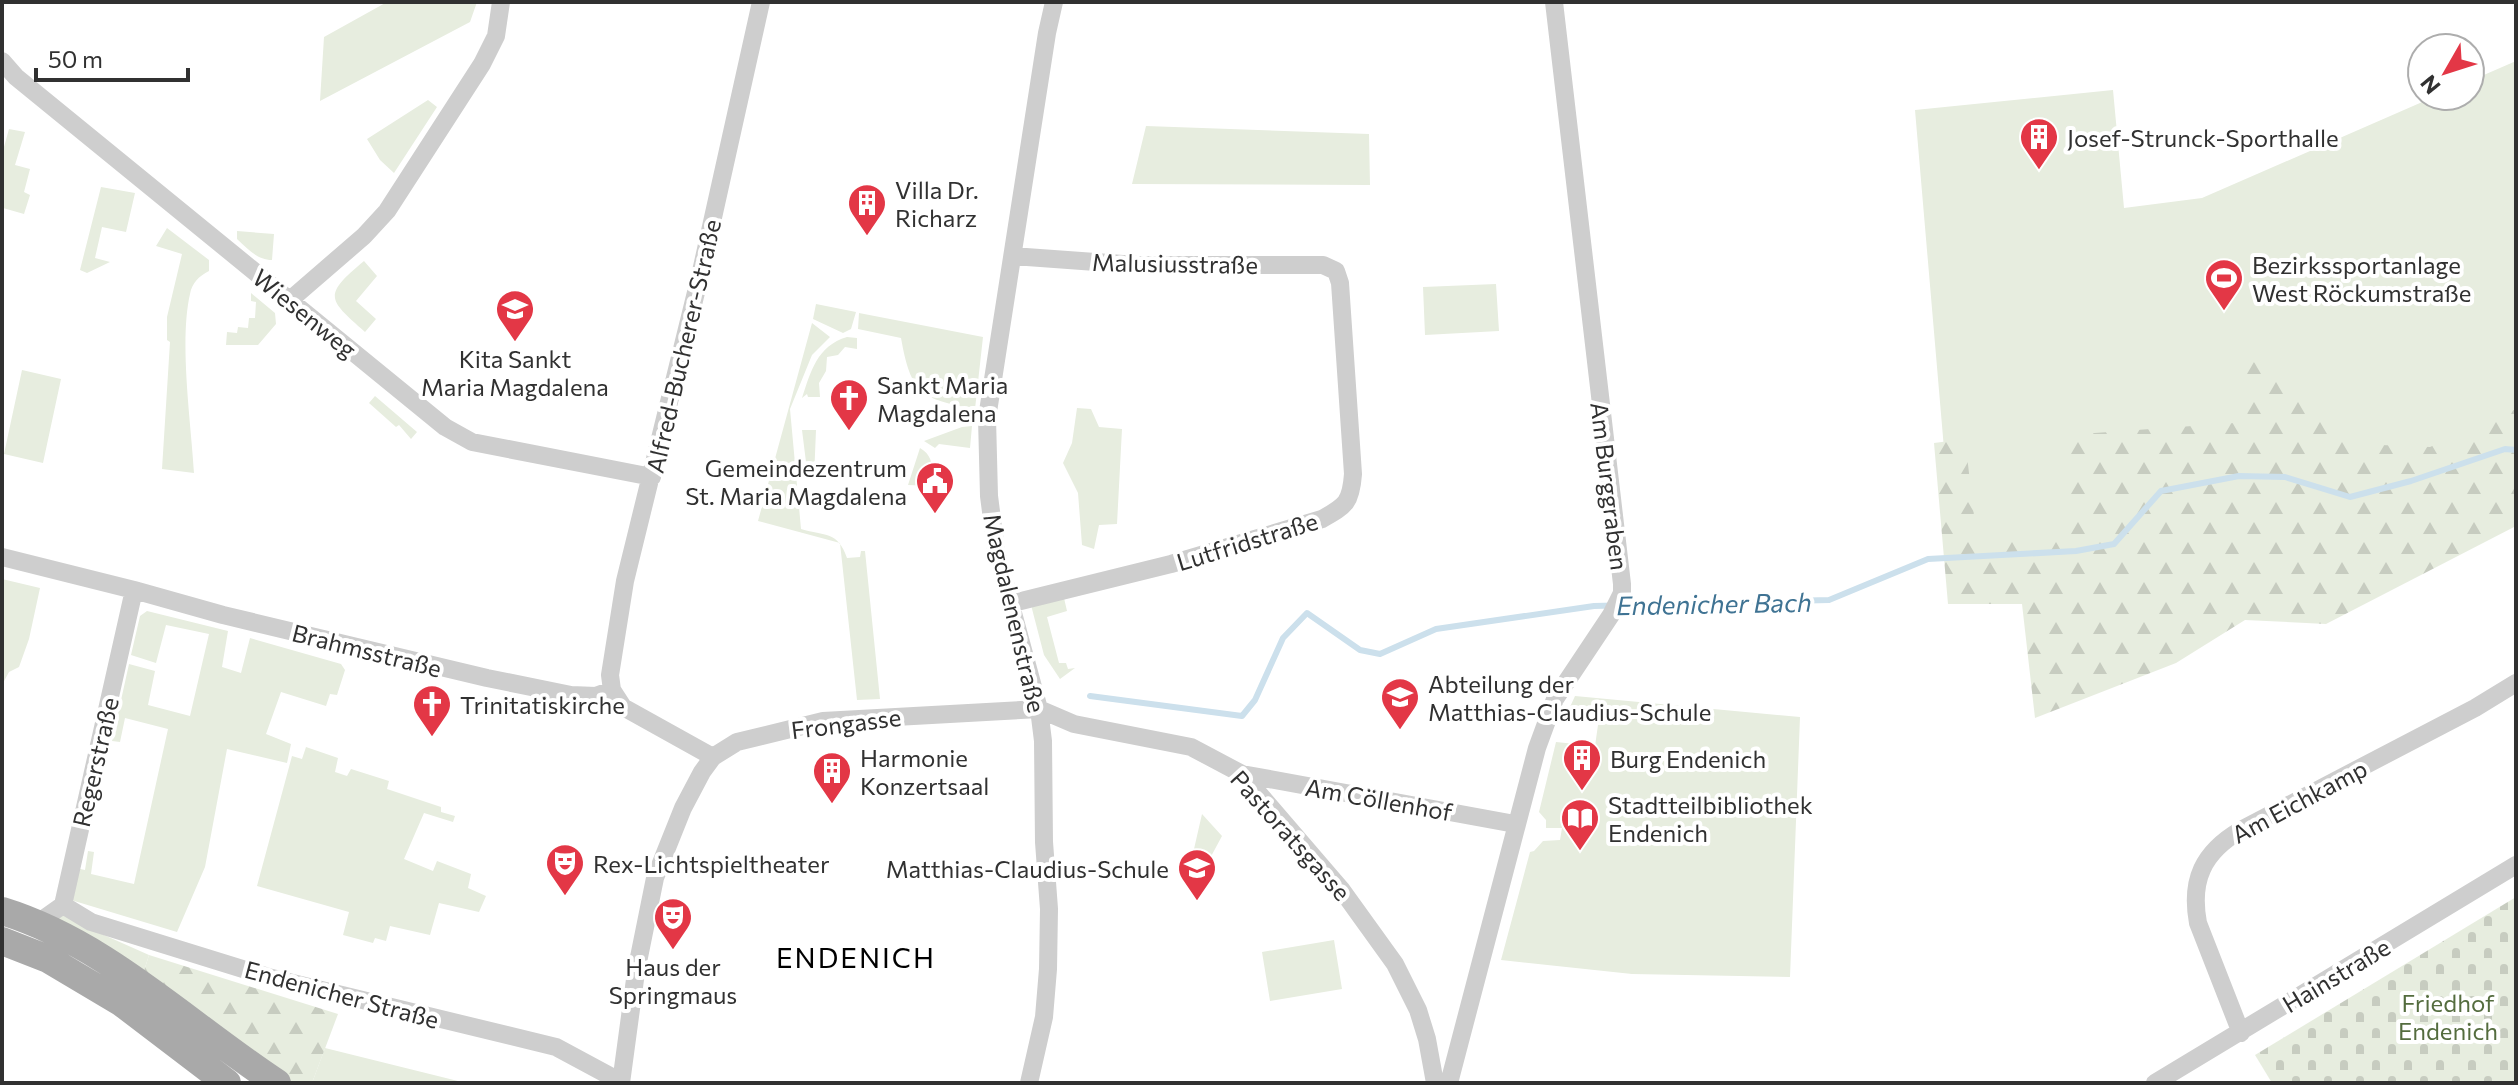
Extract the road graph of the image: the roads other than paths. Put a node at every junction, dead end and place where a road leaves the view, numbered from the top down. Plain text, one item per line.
1 (501, 2) edge
2 (761, 2) edge
3 (1054, 2) edge
4 (1554, 2) edge
5 (2, 61) edge
6 (9, 74) edge
7 (1013, 256) junction
8 (1336, 271) joint
9 (290, 300) junction
10 (652, 477) junction
11 (2, 557) edge
12 (134, 590) junction
13 (1009, 604) junction
14 (2516, 683) edge
15 (612, 690) junction
16 (1039, 709) junction
17 (713, 757) junction
18 (1242, 774) junction
19 (1515, 824) junction
20 (2516, 865) edge
21 (63, 905) junction
22 (2, 911) edge
23 (39, 922) junction
24 (2, 941) edge
25 (2241, 1033) junction
26 (621, 1082) edge
27 (227, 1083) edge
28 (277, 1083) edge
29 (1029, 1083) edge
30 (1435, 1083) edge
31 (1449, 1083) edge
32 (2155, 1083) edge

1 - 9 street
2 - 10 street, Alfred-Bucherer-Straße
3 - 7 street, Magdalenenstraße
4 - 19 street, Am Burggraben
5 - 6 street, Wiesenweg
6 - 9 street, Wiesenweg
7 - 8 street, Malusiusstraße
7 - 13 street, Magdalenenstraße
8 - 13 street, Lutfridstraße
9 - 10 street, Wiesenweg
10 - 15 street, Alfred-Bucherer-Straße
11 - 12 street, Brahmsstraße
12 - 15 street, Brahmsstraße
12 - 21 street, Regerstraße
13 - 16 street, Magdalenenstraße
14 - 25 street, Am Eichkamp
15 - 17 street
16 - 17 street, Frongasse
16 - 18 street, Pastoratsgasse
16 - 29 street, Magdalenenstraße
17 - 26 street
18 - 19 street, Am Cöllenhof
18 - 30 street, Pastoratsgasse
19 - 31 street, Am Burggraben
20 - 25 street, Hainstraße
21 - 23 street
21 - 26 street, Endenicher Straße
22 - 23 main road
23 - 28 main road
24 - 27 main road
25 - 32 street, Hainstraße

